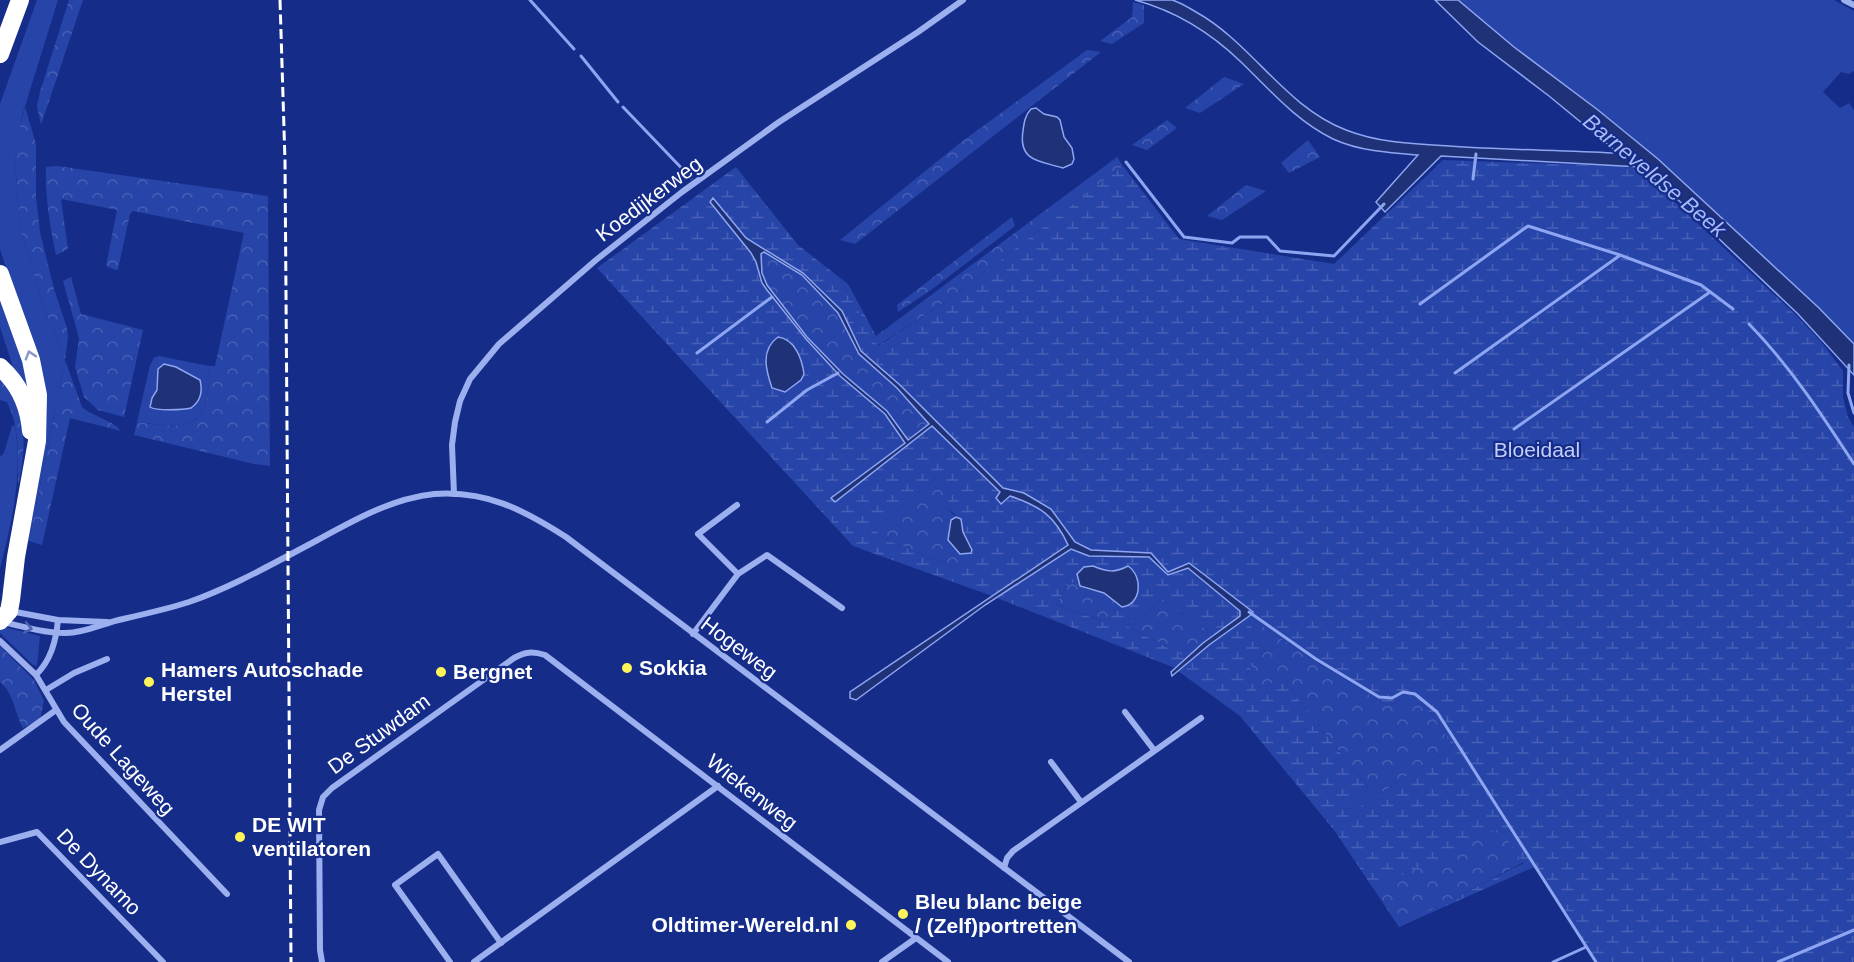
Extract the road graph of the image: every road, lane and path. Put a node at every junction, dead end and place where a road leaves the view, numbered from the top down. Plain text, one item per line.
1 (20, 0) edge
2 (963, 0) edge
3 (1844, 0) edge
4 (1854, 5) edge
5 (0, 54) edge
6 (0, 274) edge
7 (0, 367) edge
8 (454, 494) junction
9 (737, 505) dead end
10 (738, 574) junction
11 (0, 581) edge
12 (842, 608) dead end
13 (3, 618) edge
14 (58, 620) junction
15 (110, 622) junction
16 (57, 632) junction
17 (693, 634) junction
18 (0, 640) edge
19 (535, 651) joint
20 (107, 659) dead end
21 (36, 675) junction
22 (46, 690) junction
23 (56, 710) junction
24 (1125, 712) dead end
25 (1201, 718) dead end
26 (0, 750) edge
27 (1154, 750) junction
28 (1051, 762) dead end
29 (718, 786) junction
30 (1081, 802) junction
31 (0, 842) edge
32 (1004, 868) junction
33 (227, 894) dead end
34 (916, 938) junction
35 (501, 943) junction
36 (163, 962) edge
37 (322, 962) edge
38 (450, 962) edge
39 (474, 962) edge
40 (882, 962) edge
41 (948, 962) edge
42 (1129, 962) edge

1 - 5 highway
2 - 8 street, Koedijkerweg
3 - 4 street
13 -> 6 highway
7 - 11 highway
8 - 15 street, Hogeweg
8 - 17 street, Hogeweg
9 - 10 street
10 - 12 street
10 - 17 street
13 - 14 street
13 -> 16 street
14 - 15 street
14 - 16 street
15 - 16 street
16 - 21 street
17 - 32 street, Hogeweg
18 - 21 street, Oude Lageweg
19 - 29 street, Wiekenweg
19 - 37 street, De Stuwdam
20 - 22 street
21 - 22 street, Oude Lageweg
22 - 23 street, Oude Lageweg
23 - 26 street
23 - 33 street, Oude Lageweg
24 - 27 street
25 - 27 street
27 - 30 street
28 - 30 street
29 - 34 street, Wiekenweg
29 - 35 street
30 - 32 street
31 - 36 street, De Dynamo
32 - 42 street, Hogeweg
34 - 40 street
34 - 41 street, Wiekenweg
35 - 38 street
35 - 39 street

